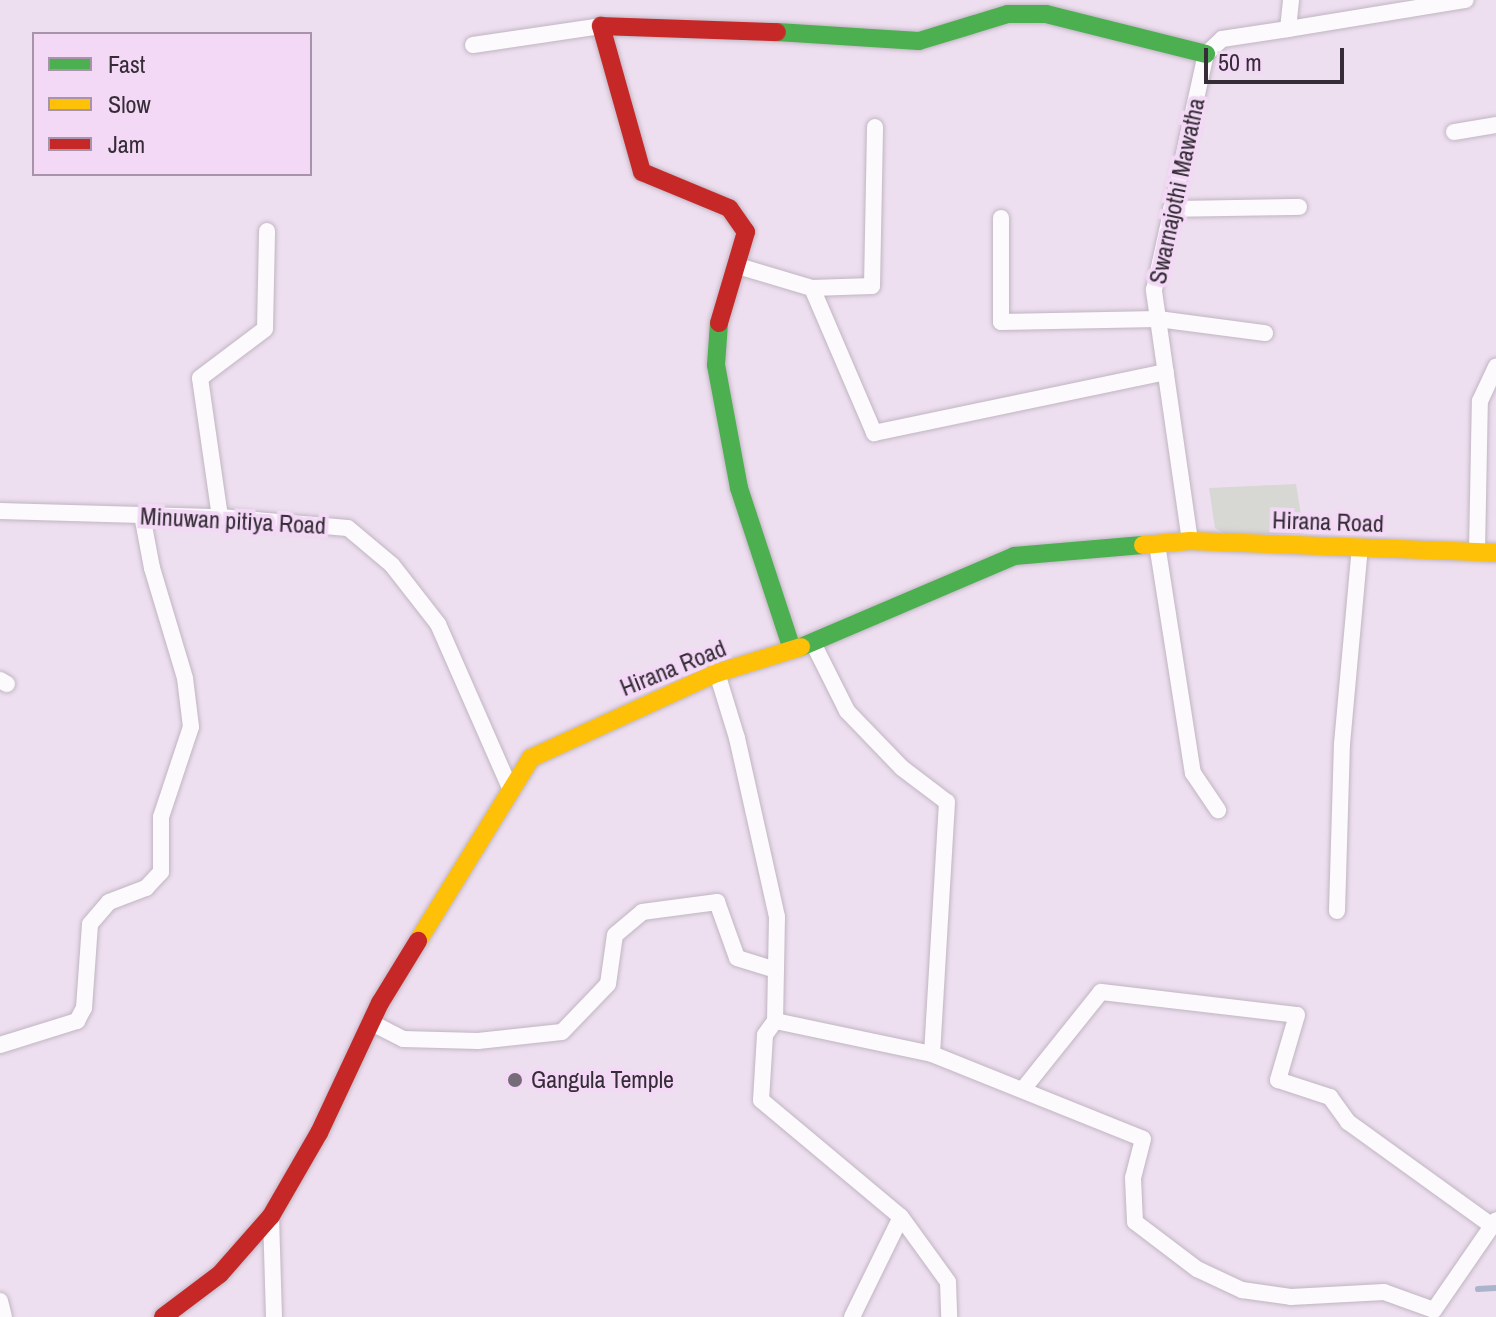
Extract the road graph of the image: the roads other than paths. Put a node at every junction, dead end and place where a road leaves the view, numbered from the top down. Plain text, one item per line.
1 (1291, 0) edge
2 (1466, 0) edge
3 (601, 26) junction
4 (1288, 29) junction
5 (473, 45) dead end
6 (1206, 54) junction
7 (1496, 125) edge
8 (875, 127) dead end
9 (1454, 132) dead end
10 (1299, 207) dead end
11 (1171, 209) junction
12 (1001, 218) dead end
13 (267, 231) dead end
14 (738, 266) junction
15 (812, 288) junction
16 (1158, 319) junction
17 (1265, 333) dead end
18 (1496, 366) edge
19 (1166, 372) junction
20 (0, 511) edge
21 (142, 515) junction
22 (220, 517) junction
23 (1190, 541) junction
24 (1157, 544) junction
25 (1360, 547) junction
26 (1477, 551) junction
27 (1496, 553) edge
28 (813, 643) junction
29 (792, 649) junction
30 (717, 673) junction
31 (510, 788) junction
32 (1218, 810) dead end
33 (1337, 911) dead end
34 (776, 970) junction
35 (775, 1021) junction
36 (370, 1022) junction
37 (0, 1045) edge
38 (932, 1054) junction
39 (1024, 1088) junction
40 (271, 1216) junction
41 (901, 1217) junction
42 (1494, 1223) edge
43 (0, 1301) edge
44 (1436, 1314) edge
45 (4, 1317) edge
46 (163, 1317) edge
47 (274, 1317) edge
48 (852, 1317) edge
49 (949, 1317) edge

1 - 4 street
2 - 4 street
3 - 5 street
3 - 6 street
3 - 14 street
4 - 6 street
6 - 11 street, Swarnajothi Mawatha
7 - 9 street
8 - 15 street
10 - 11 street
11 - 16 street, Swarnajothi Mawatha
12 - 16 street
13 - 22 street
14 - 15 street
14 - 29 street
15 - 19 street
16 - 17 street
16 - 19 street, Swarnajothi Mawatha
18 - 26 street
19 - 23 street, Swarnajothi Mawatha
20 - 21 street, Minuwan pitiya Road
21 - 22 street, Minuwan pitiya Road
21 - 37 street
22 - 31 street, Minuwan pitiya Road
23 - 24 street, Hirana Road
23 - 25 street, Hirana Road
24 - 28 street, Hirana Road
24 - 32 street
25 - 26 street, Hirana Road
25 - 33 street
26 - 27 street, Hirana Road
28 - 29 street, Hirana Road
28 - 38 street
29 - 30 street, Hirana Road
30 - 31 street, Hirana Road
30 - 34 street
31 - 36 street, Hirana Road
34 - 35 street
34 - 36 street
35 - 38 street
35 - 41 street
36 - 40 street, Hirana Road
38 - 39 street
39 - 42 street
39 - 44 street
40 - 46 street, Hirana Road
40 - 47 street
41 - 48 street
41 - 49 street
42 - 44 street
43 - 45 street

